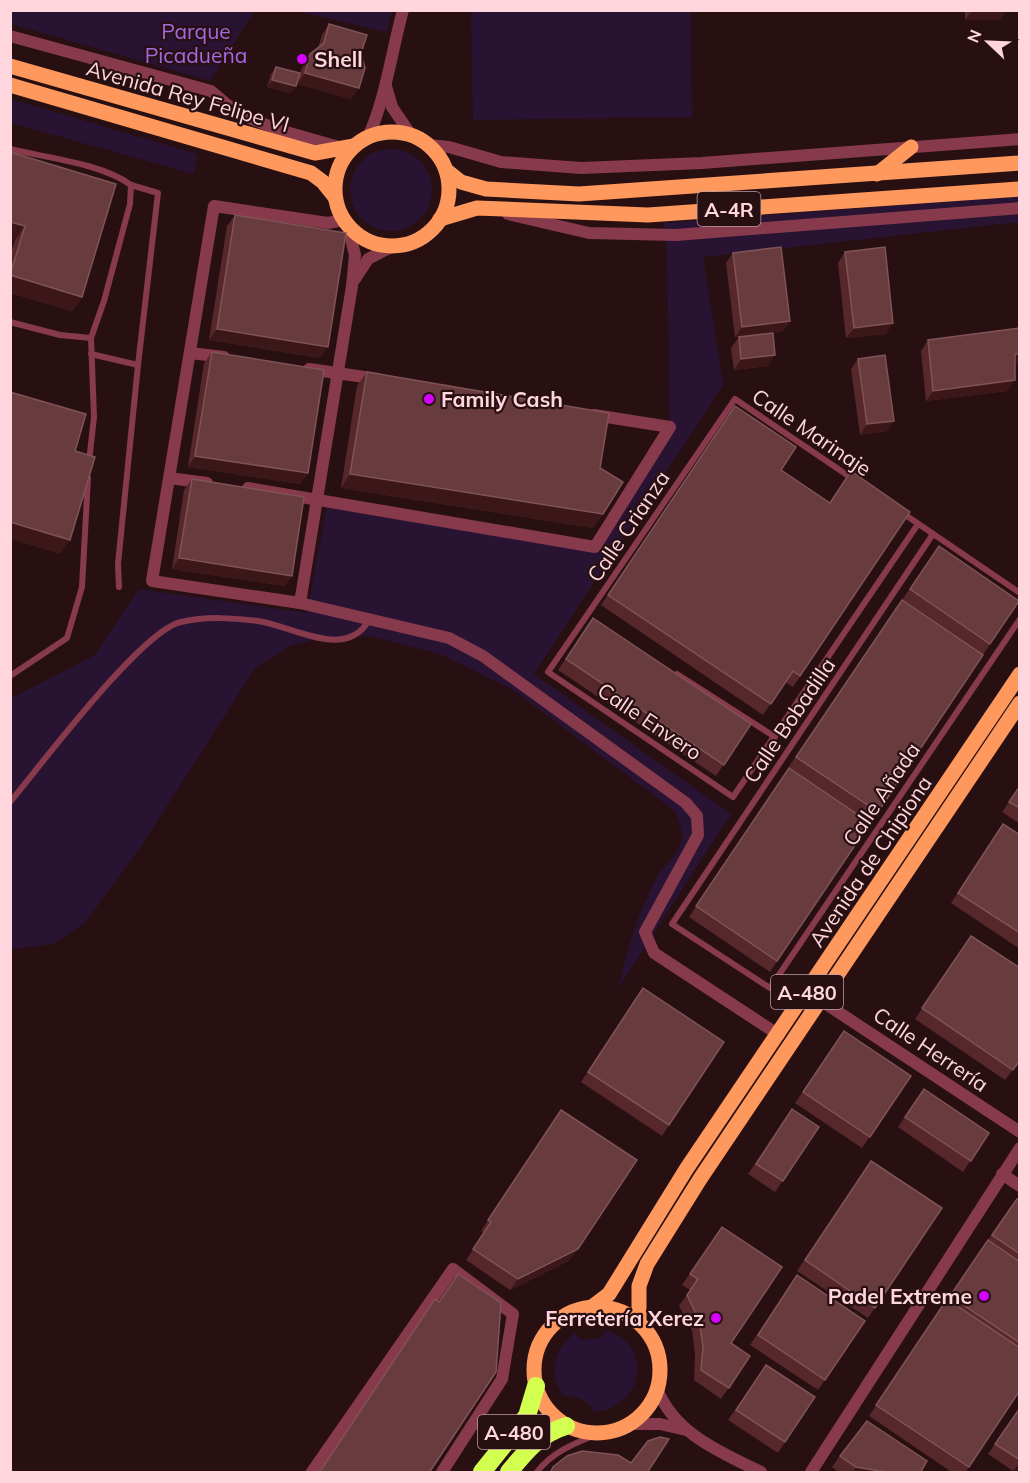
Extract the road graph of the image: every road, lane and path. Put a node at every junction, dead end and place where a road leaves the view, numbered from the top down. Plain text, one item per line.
1 (403, 10) edge
2 (10, 36) edge
3 (10, 66) edge
4 (385, 79) junction
5 (11, 86) edge
6 (411, 135) junction
7 (368, 137) junction
8 (1020, 139) edge
9 (429, 145) junction
10 (349, 147) junction
11 (911, 147) junction
12 (10, 149) edge
13 (1020, 163) edge
14 (446, 170) junction
15 (877, 174) junction
16 (131, 185) junction
17 (1020, 189) edge
18 (335, 197) junction
19 (1020, 208) edge
20 (495, 210) junction
21 (440, 219) junction
22 (346, 223) junction
23 (393, 246) junction
24 (352, 286) junction
25 (10, 322) edge
26 (91, 338) junction
27 (190, 353) junction
28 (91, 354) junction
29 (235, 359) edge
30 (138, 365) junction
31 (292, 367) edge
32 (338, 373) junction
33 (391, 381) edge
34 (735, 399) joint
35 (579, 412) edge
36 (83, 414) edge
37 (94, 417) junction
38 (169, 477) junction
39 (214, 484) edge
40 (860, 484) edge
41 (237, 487) edge
42 (317, 498) junction
43 (899, 511) edge
44 (918, 524) junction
45 (933, 534) junction
46 (119, 587) dead end
47 (1020, 593) edge
48 (300, 603) junction
49 (587, 615) junction
50 (1020, 619) edge
51 (369, 620) junction
52 (597, 622) edge
53 (666, 667) edge
54 (548, 672) joint
55 (1020, 674) edge
56 (10, 676) edge
57 (1020, 703) edge
58 (775, 737) junction
59 (734, 797) joint
60 (10, 802) edge
61 (770, 988) joint
62 (820, 1000) junction
63 (779, 1035) junction
64 (1020, 1132) edge
65 (1020, 1148) edge
66 (1002, 1174) junction
67 (1020, 1185) edge
68 (592, 1307) junction
69 (639, 1323) junction
70 (536, 1386) junction
71 (657, 1389) junction
72 (630, 1424) junction
73 (566, 1426) junction
74 (687, 1431) junction
75 (598, 1434) junction
76 (312, 1473) edge
77 (442, 1473) edge
78 (482, 1473) edge
79 (509, 1473) edge
80 (537, 1473) edge
81 (761, 1473) edge
82 (811, 1473) edge

1 - 4 street
2 - 10 street
3 - 10 main road, Avenida Rey Felipe VI
4 - 6 street
4 - 7 street
5 - 18 main road, Avenida Rey Felipe VI
6 - 7 main road
6 - 9 main road
7 - 10 main road
8 - 11 street
9 - 11 street
9 - 14 main road
10 - 18 main road
11 - 15 main road
12 - 16 lane
13 - 15 main road, A-4R
14 - 15 main road, A-4R
14 - 21 main road
16 - 26 lane
16 - 30 lane
17 - 20 main road, A-4R
18 - 22 main road
19 - 20 street
20 - 21 main road, A-4R
21 - 23 main road
22 - 23 main road
22 - 24 street
22 - 27 street
23 - 24 street
24 - 32 street
25 - 26 lane
26 - 28 lane
27 - 29 street
27 - 38 street
28 - 30 lane
28 - 37 lane
30 - 46 lane
31 - 32 street
32 - 33 street
32 - 42 street
34 - 40 lane, Calle Marinaje
34 - 49 lane, Calle Crianza
35 - 42 street
36 - 37 lane
37 - 56 lane
38 - 39 street
38 - 48 street
41 - 42 street
42 - 48 street
43 - 44 lane
44 - 45 lane
44 - 58 lane, Calle Bobadilla
45 - 47 lane
45 - 61 lane, Calle Bobadilla
48 - 51 street
49 - 52 lane
49 - 54 lane, Calle Crianza
50 - 61 lane, Calle Añada
51 - 60 lane
51 - 63 street
53 - 58 lane
54 - 59 lane, Calle Envero
55 - 63 main road, Avenida de Chipiona / A-480
57 - 62 main road, Avenida de Chipiona / A-480
58 - 59 lane, Calle Bobadilla
62 - 64 street, Calle Herrería
62 - 69 main road, Avenida de Chipiona / A-480
63 - 68 main road, Avenida de Chipiona / A-480
65 - 66 street
66 - 67 street
66 - 82 street
68 - 69 main road
68 - 70 main road, A-480
69 - 71 main road
70 - 73 main road, A-480
70 - 78 highway, A-480
71 - 72 main road, A-480
71 - 74 street
72 - 74 street
72 - 75 main road, A-480
73 - 75 main road, A-480
73 - 79 highway, A-480
74 - 81 street
75 - 80 lane
76 - 77 street

